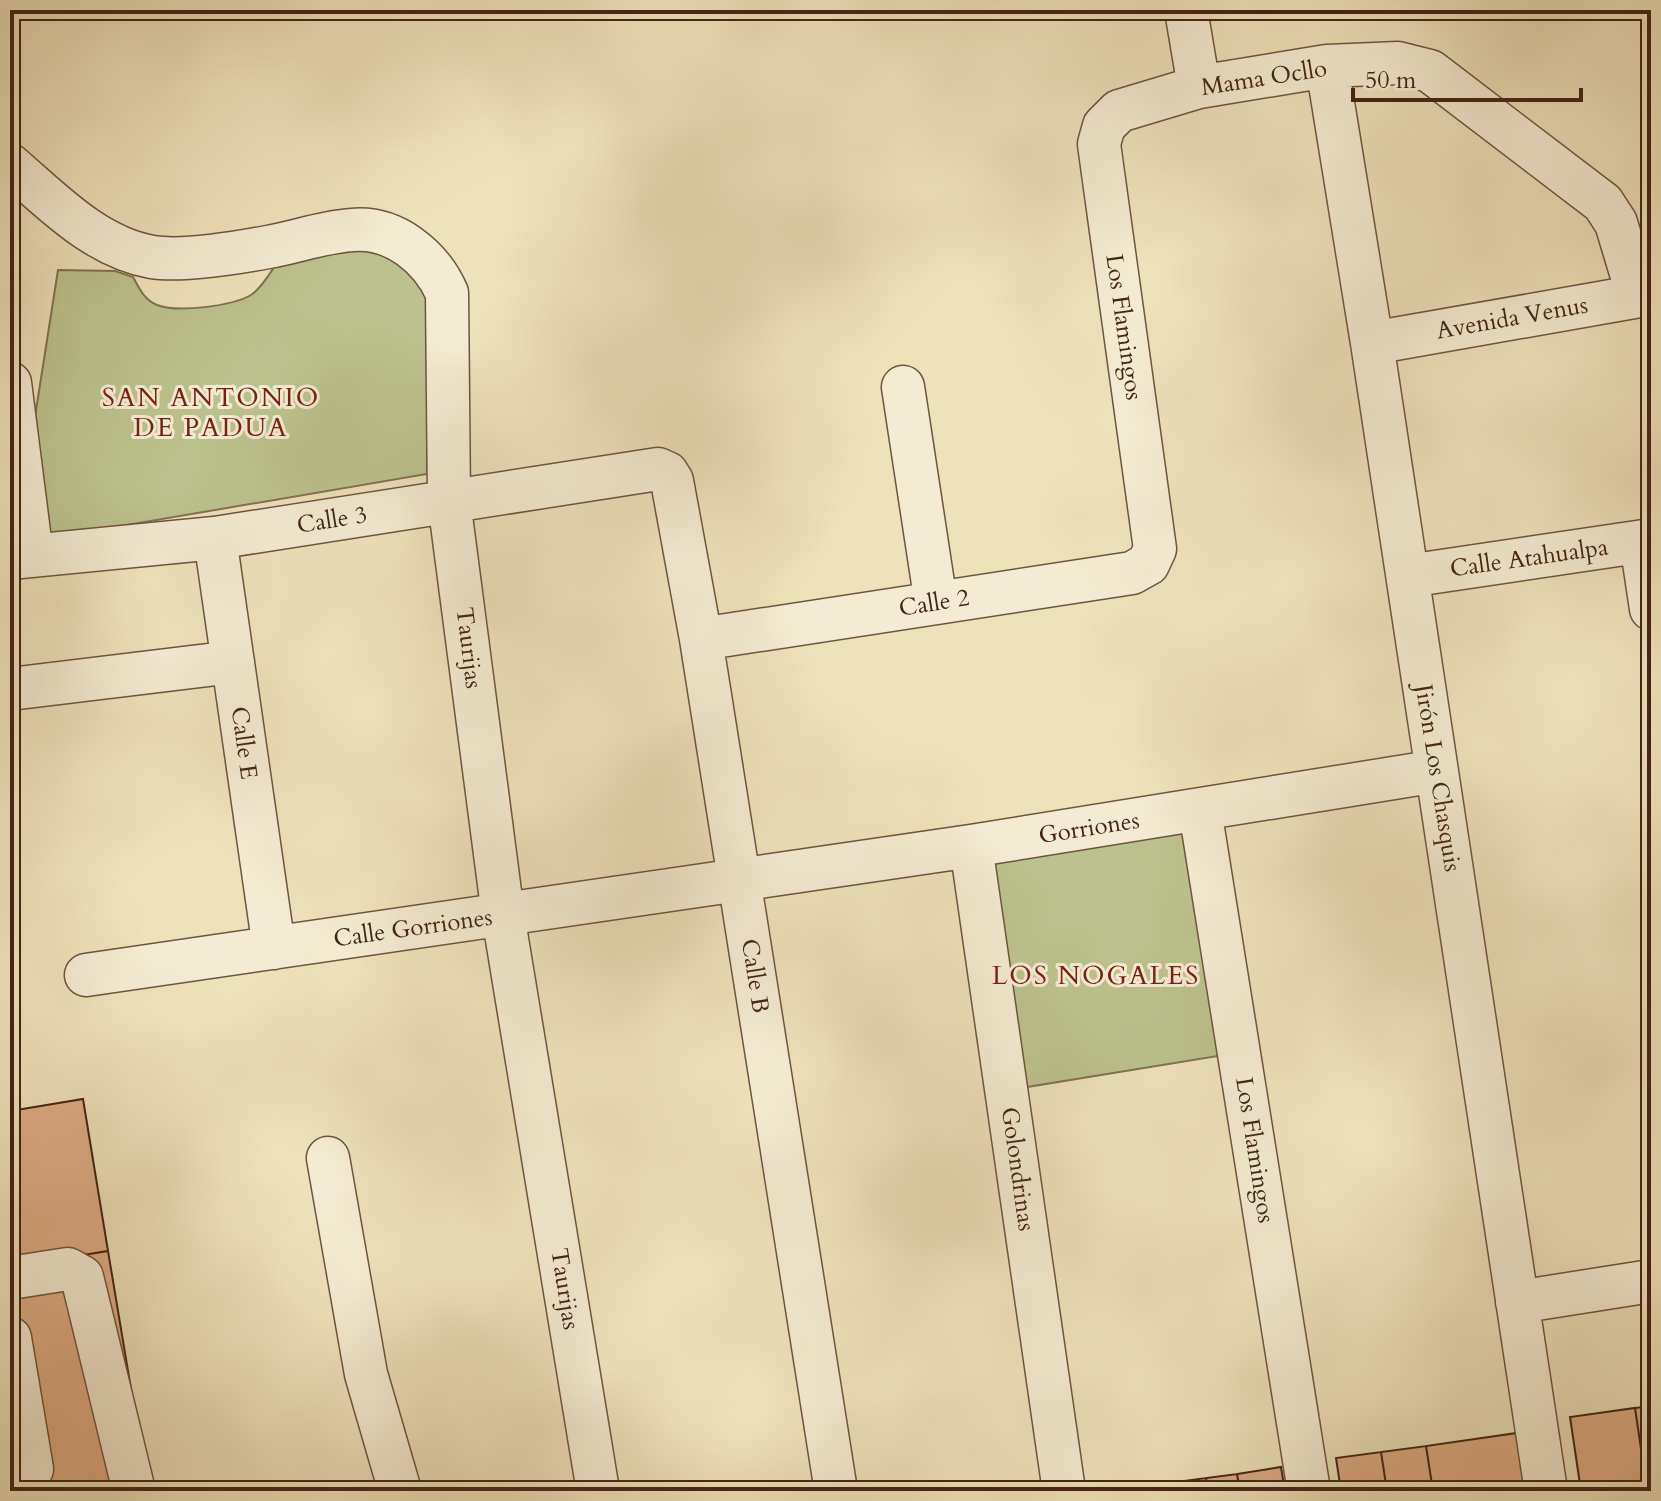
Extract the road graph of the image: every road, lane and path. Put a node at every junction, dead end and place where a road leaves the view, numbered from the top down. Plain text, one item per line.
1 (1186, 10) edge
2 (1327, 66) junction
3 (1199, 87) junction
4 (1119, 111) joint
5 (10, 165) edge
6 (1644, 295) edge
7 (1372, 343) junction
8 (10, 383) edge
9 (903, 387) dead end
10 (658, 469) joint
11 (449, 501) junction
12 (215, 538) junction
13 (1646, 541) edge
14 (1155, 549) joint
15 (21, 557) edge
16 (1408, 576) junction
17 (936, 603) junction
18 (1651, 609) edge
19 (701, 639) junction
20 (233, 662) junction
21 (10, 689) edge
22 (1437, 771) junction
23 (1200, 810) junction
24 (971, 846) junction
25 (740, 881) junction
26 (503, 915) junction
27 (274, 948) junction
28 (86, 975) dead end
29 (328, 1158) dead end
30 (10, 1278) edge
31 (1651, 1281) edge
32 (1517, 1302) junction
33 (10, 1338) edge
34 (32, 1469) dead end
35 (134, 1491) edge
36 (400, 1491) edge
37 (598, 1491) edge
38 (836, 1491) edge
39 (1064, 1491) edge
40 (1309, 1491) edge
41 (1546, 1491) edge

1 - 3 street
2 - 3 street, Mama Ocllo
2 - 6 street, Mama Ocllo
2 - 7 street, Jirón Los Chasquis
3 - 4 street, Mama Ocllo
4 - 14 street, Los Flamingos
5 - 11 street, Taurijas
6 - 7 street, Avenida Venus
7 - 16 street, Jirón Los Chasquis
8 - 15 street
9 - 17 street
10 - 11 street, Calle 3
10 - 19 street, Calle B
11 - 12 street, Calle 3
11 - 26 street, Taurijas
12 - 15 street, Calle 3
12 - 20 street, Calle E
13 - 16 street, Calle Atahualpa
13 - 18 street
14 - 17 street, Calle 2
16 - 22 street, Jirón Los Chasquis
17 - 19 street, Calle 2
19 - 25 street, Calle B
20 - 21 street
20 - 27 street, Calle E
22 - 23 street, Gorriones
22 - 32 street, Jirón Los Chasquis
23 - 24 street, Gorriones
23 - 40 street, Los Flamingos
24 - 25 street, Gorriones
24 - 39 street, Golondrinas
25 - 26 street, Calle Gorriones
25 - 38 street, Calle B
26 - 27 street, Calle Gorriones
26 - 37 street, Taurijas
27 - 28 street, Calle Gorriones
29 - 36 street
30 - 35 street
31 - 32 street
32 - 41 street, Jirón Los Chasquis
33 - 34 street

